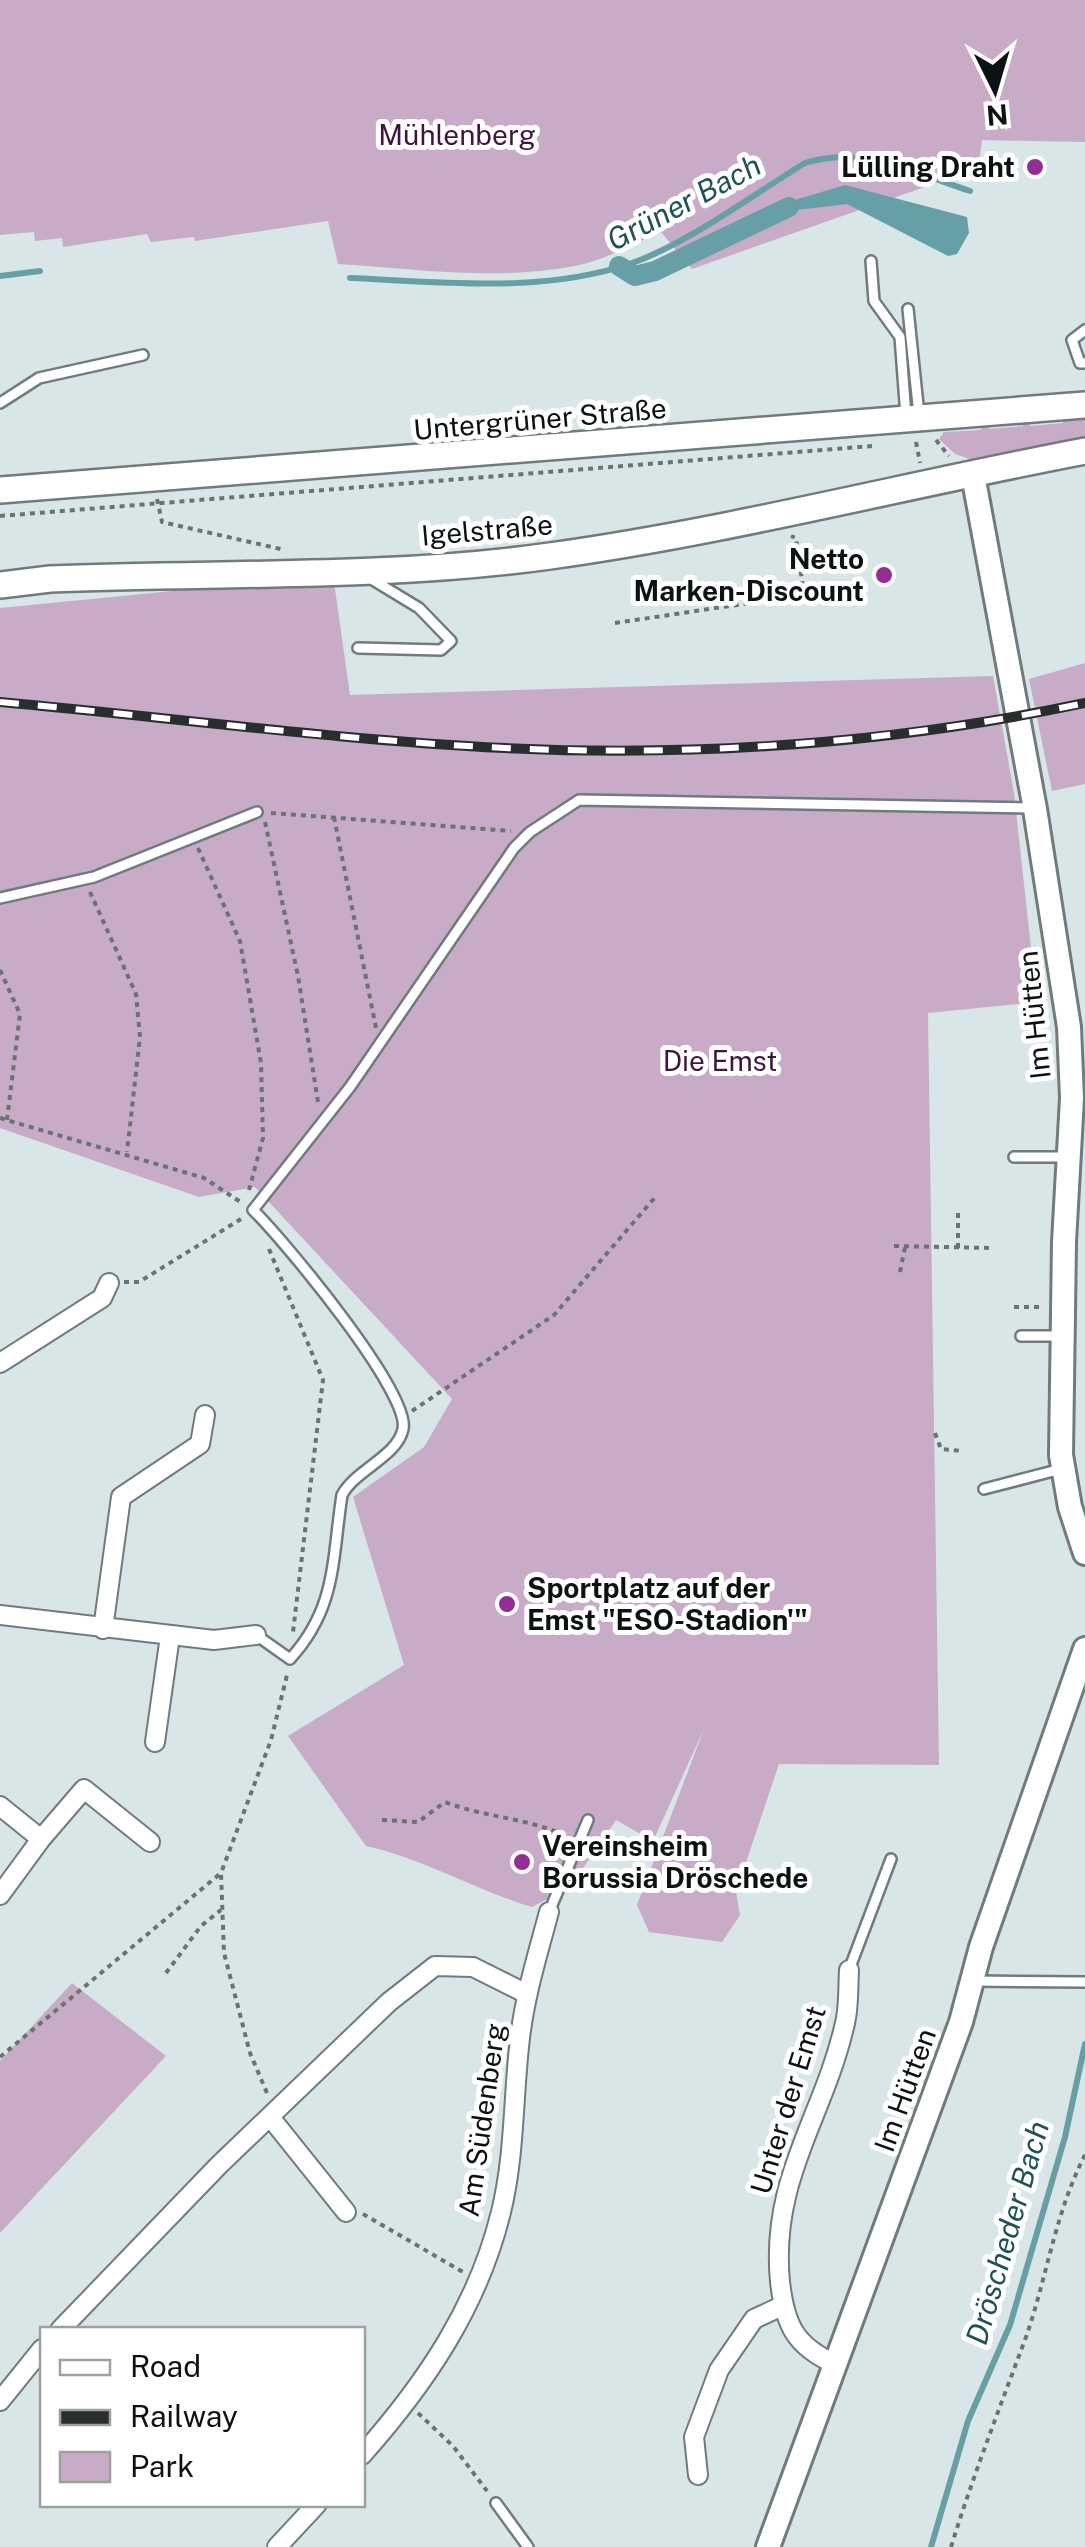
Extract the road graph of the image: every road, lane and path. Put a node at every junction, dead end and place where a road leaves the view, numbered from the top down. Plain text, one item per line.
1 (871, 261) dead end
2 (908, 309) dead end
3 (1085, 330) edge
4 (143, 355) dead end
5 (1085, 364) edge
6 (0, 403) edge
7 (1085, 405) edge
8 (914, 426) junction
9 (935, 439) dead end
10 (879, 445) dead end
11 (1085, 452) edge
12 (972, 475) junction
13 (923, 476) junction
14 (0, 490) edge
15 (0, 516) edge
16 (162, 522) dead end
17 (781, 537) dead end
18 (296, 554) dead end
19 (354, 569) junction
20 (0, 584) edge
21 (614, 623) dead end
22 (358, 648) dead end
23 (1035, 808) junction
24 (256, 812) dead end
25 (334, 817) junction
26 (530, 832) junction
27 (193, 836) junction
28 (84, 879) junction
29 (0, 898) edge
30 (0, 970) edge
31 (379, 1046) junction
32 (0, 1118) edge
33 (7, 1120) junction
34 (321, 1122) junction
35 (127, 1154) junction
36 (1069, 1156) junction
37 (1014, 1157) dead end
38 (657, 1196) dead end
39 (253, 1210) junction
40 (958, 1210) dead end
41 (266, 1242) dead end
42 (894, 1246) dead end
43 (906, 1246) junction
44 (958, 1248) junction
45 (992, 1248) dead end
46 (900, 1272) dead end
47 (109, 1283) joint
48 (1062, 1306) junction
49 (1014, 1307) dead end
50 (1021, 1336) dead end
51 (1062, 1336) junction
52 (0, 1363) edge
53 (205, 1415) dead end
54 (404, 1416) junction
55 (935, 1433) dead end
56 (964, 1452) dead end
57 (1063, 1468) junction
58 (984, 1489) dead end
59 (1085, 1553) edge
60 (0, 1615) edge
61 (103, 1629) junction
62 (256, 1635) joint
63 (170, 1636) junction
64 (1085, 1649) edge
65 (290, 1658) junction
66 (155, 1742) dead end
67 (0, 1806) edge
68 (382, 1820) dead end
69 (588, 1820) dead end
70 (42, 1839) junction
71 (150, 1842) dead end
72 (891, 1859) dead end
73 (568, 1866) junction
74 (220, 1873) junction
75 (0, 1895) edge
76 (221, 1910) junction
77 (549, 1912) joint
78 (849, 1970) joint
79 (166, 1972) dead end
80 (971, 1981) junction
81 (1085, 1982) edge
82 (527, 1994) junction
83 (0, 2056) edge
84 (274, 2113) junction
85 (1085, 2155) edge
86 (346, 2212) joint
87 (476, 2286) junction
88 (782, 2306) junction
89 (63, 2327) edge
90 (40, 2351) edge
91 (835, 2364) junction
92 (0, 2401) edge
93 (406, 2403) junction
94 (365, 2451) edge
95 (698, 2475) dead end
96 (496, 2504) joint
97 (314, 2507) edge
98 (276, 2547) edge
99 (528, 2547) edge
100 (768, 2547) edge
101 (951, 2547) edge

1 - 8 lane
2 - 8 lane
3 - 5 lane
4 - 6 lane
7 - 8 main road, Untergrüner Straße
8 - 13 path
8 - 14 main road, Untergrüner Straße
9 - 13 path
10 - 15 path
11 - 12 main road
12 - 13 main road, Igelstraße
12 - 23 street, Im Hütten
13 - 19 main road, Igelstraße
16 - 18 path
17 - 21 path
19 - 20 main road, Igelstraße
19 - 22 lane
23 - 26 lane
23 - 36 street, Im Hütten
24 - 27 lane
25 - 26 path
25 - 31 path
25 - 34 path
26 - 31 lane
27 - 28 lane
27 - 39 path
28 - 29 lane
28 - 35 path
30 - 33 path
31 - 34 lane
32 - 33 path
33 - 35 path
34 - 39 lane
35 - 39 path
36 - 37 lane
36 - 48 street, Im Hütten
38 - 54 path
39 - 47 path
39 - 54 lane
40 - 44 path
41 - 65 path
42 - 43 path
43 - 44 path
43 - 46 path
44 - 45 path
47 - 52 street
48 - 49 path
48 - 51 street, Im Hütten
50 - 51 lane
51 - 57 street, Im Hütten
53 - 61 street
54 - 65 lane
55 - 56 path
57 - 58 lane
57 - 59 street, Im Hütten
60 - 61 street
61 - 63 street
62 - 63 street
62 - 65 lane
63 - 66 street
64 - 80 street, Im Hütten
65 - 74 path
67 - 70 street
68 - 73 path
69 - 73 lane
70 - 71 street
70 - 75 street
72 - 78 lane
73 - 77 lane
74 - 76 path
74 - 83 path
76 - 79 path
76 - 84 path
77 - 82 street, Am Südenberg
78 - 88 street, Unter der Emst
80 - 81 lane
80 - 91 street, Im Hütten
82 - 84 street, Am Südenberg
82 - 87 street, Am Südenberg
84 - 86 street
84 - 89 street, Am Südenberg
85 - 101 path
86 - 87 path
87 - 93 street, Am Südenberg
88 - 91 street, Unter der Emst
88 - 95 street
90 - 92 street
91 - 100 street, Im Hütten
93 - 94 street, Am Südenberg
93 - 96 path
96 - 99 lane
97 - 98 street

